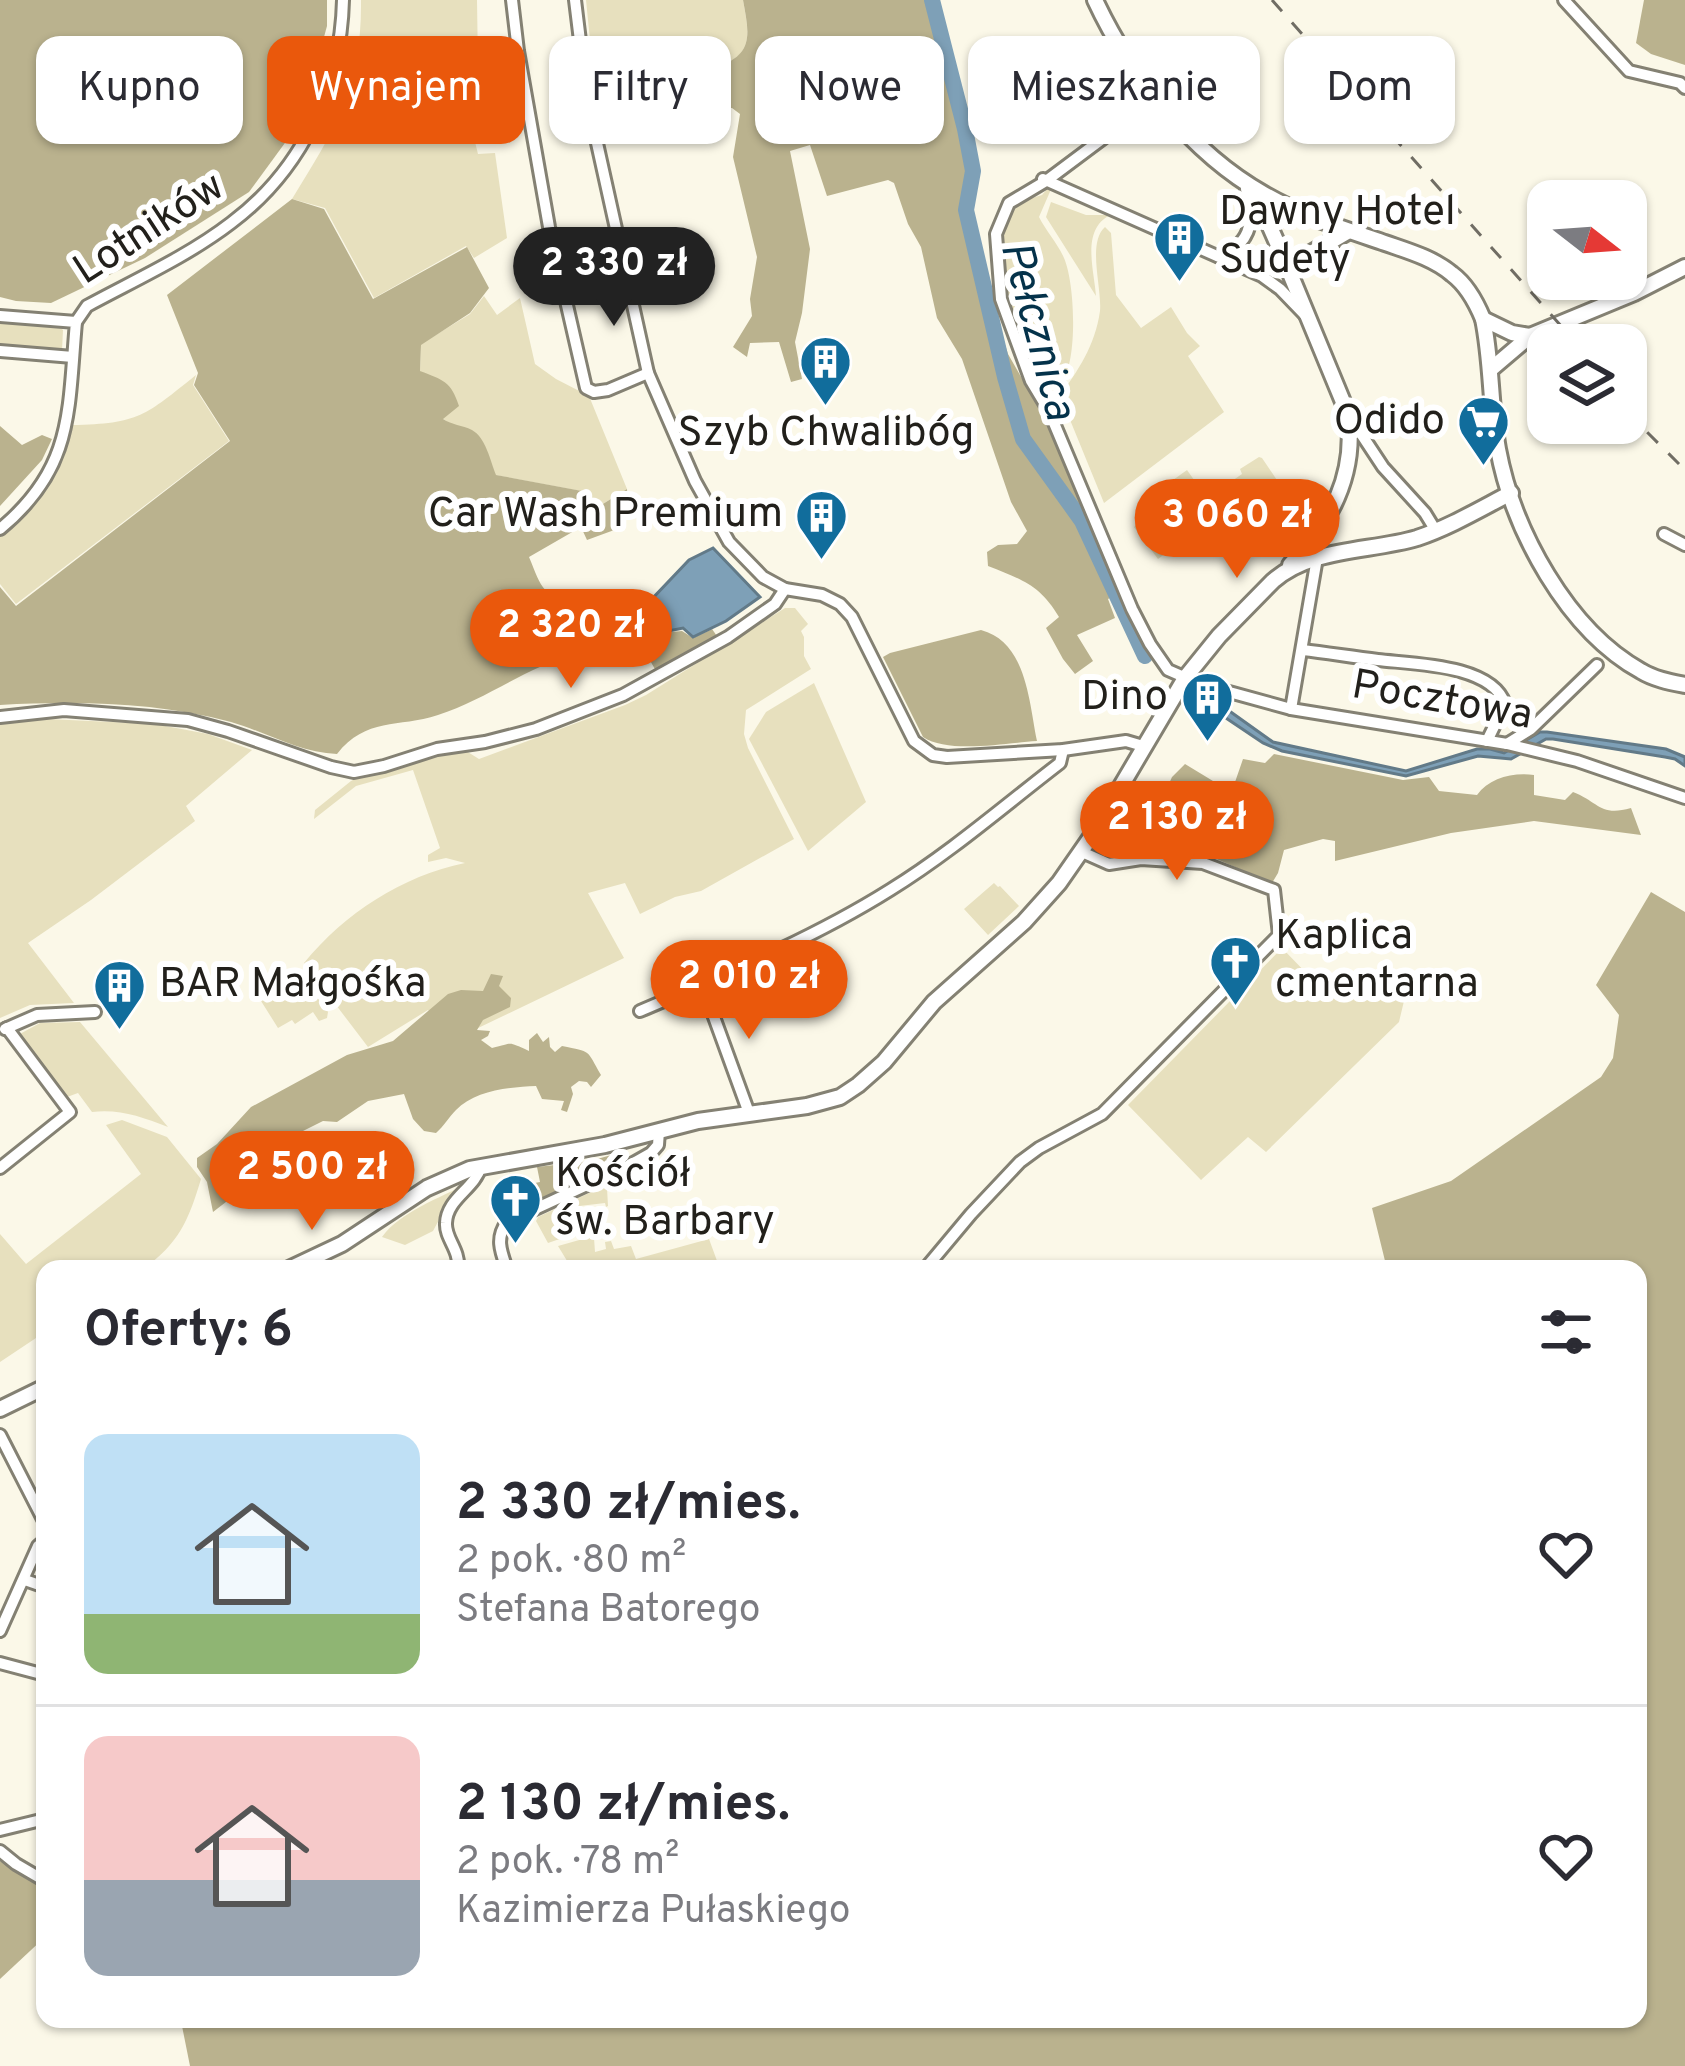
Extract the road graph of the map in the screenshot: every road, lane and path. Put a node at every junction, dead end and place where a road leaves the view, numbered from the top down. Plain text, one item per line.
1 (343, 0) edge
2 (512, 0) edge
3 (575, 0) edge
4 (1095, 0) edge
5 (1564, 0) edge
6 (1115, 36) edge
7 (1685, 88) edge
8 (1092, 144) edge
9 (1199, 144) edge
10 (1238, 177) junction
11 (1043, 179) junction
12 (1252, 194) junction
13 (1349, 231) junction
14 (1218, 256) junction
15 (1287, 267) junction
16 (1685, 267) edge
17 (1262, 276) junction
18 (0, 316) edge
19 (1308, 319) junction
20 (1483, 319) junction
21 (76, 322) junction
22 (1559, 324) edge
23 (1527, 336) edge
24 (1527, 339) edge
25 (0, 351) edge
26 (73, 357) junction
27 (1490, 370) junction
28 (648, 373) junction
29 (1348, 414) junction
30 (1511, 494) junction
31 (1323, 528) junction
32 (0, 529) edge
33 (1436, 531) junction
34 (1664, 534) dead end
35 (1685, 545) edge
36 (1317, 558) junction
37 (1282, 573) junction
38 (785, 589) junction
39 (1303, 650) junction
40 (1597, 665) dead end
41 (1185, 678) junction
42 (1685, 686) edge
43 (1291, 709) junction
44 (0, 717) edge
45 (1486, 741) junction
46 (1510, 744) junction
47 (1144, 746) junction
48 (1063, 750) junction
49 (1685, 798) edge
50 (1082, 852) junction
51 (702, 984) junction
52 (640, 1011) dead end
53 (95, 1012) dead end
54 (3, 1029) edge
55 (749, 1114) junction
56 (659, 1131) junction
57 (481, 1166) junction
58 (0, 1168) edge
59 (309, 1260) edge
60 (459, 1260) edge
61 (504, 1260) edge
62 (933, 1260) edge
63 (36, 1391) edge
64 (0, 1409) edge
65 (0, 1435) edge
66 (36, 1505) edge
67 (36, 1551) edge
68 (25, 1580) junction
69 (36, 1584) edge
70 (0, 1631) edge
71 (0, 1664) edge
72 (36, 1673) edge
73 (36, 1821) edge
74 (0, 1830) edge
75 (0, 1851) edge
76 (36, 1876) edge

1 - 21 street, Lotników
2 - 28 street
3 - 28 street
4 - 6 main road
5 - 7 street
8 - 11 street
9 - 10 main road
10 - 12 main road
10 - 13 main road
11 - 14 street
11 - 41 street
12 - 14 street
12 - 15 main road
13 - 15 main road
13 - 20 main road
14 - 17 street
15 - 17 street
15 - 19 main road
16 - 22 main road
17 - 19 street
18 - 21 street
19 - 29 main road
20 - 23 main road
20 - 27 main road
21 - 26 street
24 - 27 main road
25 - 26 street
26 - 32 street
27 - 30 main road
28 - 38 street
29 - 31 main road
29 - 33 street
30 - 33 main road
30 - 42 main road
31 - 36 street
31 - 37 main road
33 - 36 main road
34 - 35 street
36 - 37 main road
36 - 39 street
37 - 41 main road
38 - 44 street
38 - 48 street
39 - 43 street
39 - 45 street
40 - 46 street
41 - 43 street, Pocztowa
41 - 47 main road
43 - 45 street, Pocztowa
45 - 46 street, Pocztowa
46 - 49 street, Pocztowa
47 - 48 street
47 - 50 main road
48 - 51 street
50 - 55 main road
50 - 62 street
51 - 52 street
51 - 55 street
53 - 54 street
54 - 58 street
55 - 56 main road
56 - 57 main road
56 - 61 street
57 - 59 main road
57 - 60 street
63 - 64 main road
65 - 66 street
67 - 68 street
68 - 69 street
68 - 70 street
71 - 72 street
73 - 74 street
75 - 76 street

